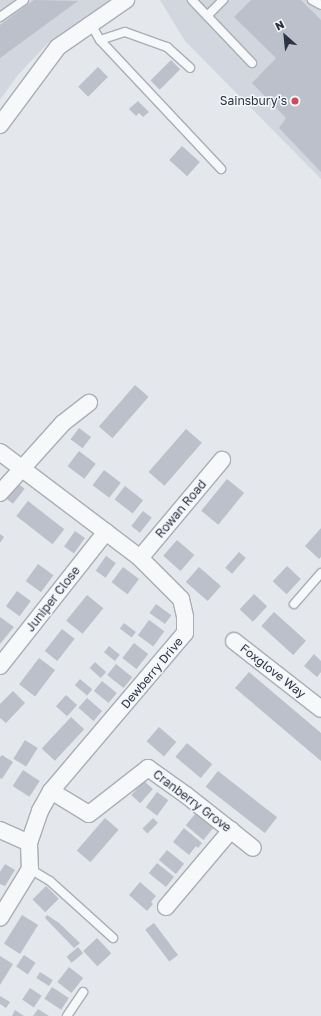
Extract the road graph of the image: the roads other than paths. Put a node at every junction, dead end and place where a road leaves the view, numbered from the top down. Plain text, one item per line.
1 (24, 0) edge
2 (126, 0) edge
3 (192, 0) edge
4 (223, 0) edge
5 (312, 0) edge
6 (321, 5) edge
7 (207, 16) junction
8 (0, 17) edge
9 (90, 24) junction
10 (100, 40) junction
11 (252, 63) dead end
12 (190, 68) dead end
13 (0, 125) edge
14 (221, 169) dead end
15 (89, 403) dead end
16 (0, 452) edge
17 (222, 460) dead end
18 (21, 470) junction
19 (0, 493) edge
20 (106, 532) junction
21 (140, 558) junction
22 (320, 575) edge
23 (294, 604) dead end
24 (234, 641) dead end
25 (0, 666) edge
26 (318, 700) edge
27 (51, 791) junction
28 (0, 830) edge
29 (231, 830) junction
30 (29, 844) junction
31 (254, 848) dead end
32 (30, 869) junction
33 (166, 907) dead end
34 (0, 918) edge
35 (113, 938) dead end
36 (83, 992) dead end
37 (67, 1016) edge

1 - 8 lane
2 - 9 street
3 - 7 lane
4 - 7 lane
5 - 6 lane
7 - 11 lane
9 - 10 lane
9 - 13 street
10 - 12 lane
10 - 14 lane
15 - 18 street
16 - 18 street, Dewberry Drive
17 - 21 street, Rowan Road
18 - 19 street
18 - 20 street, Dewberry Drive
20 - 21 street, Dewberry Drive
20 - 25 street, Juniper Close
21 - 27 street, Dewberry Drive
22 - 23 lane
24 - 26 street, Foxglove Way
27 - 29 street, Cranberry Grove
27 - 30 street, Dewberry Drive
28 - 30 street
29 - 31 street, Cranberry Grove
29 - 33 street
30 - 32 street, Dewberry Drive
32 - 34 street
32 - 35 lane
36 - 37 lane

